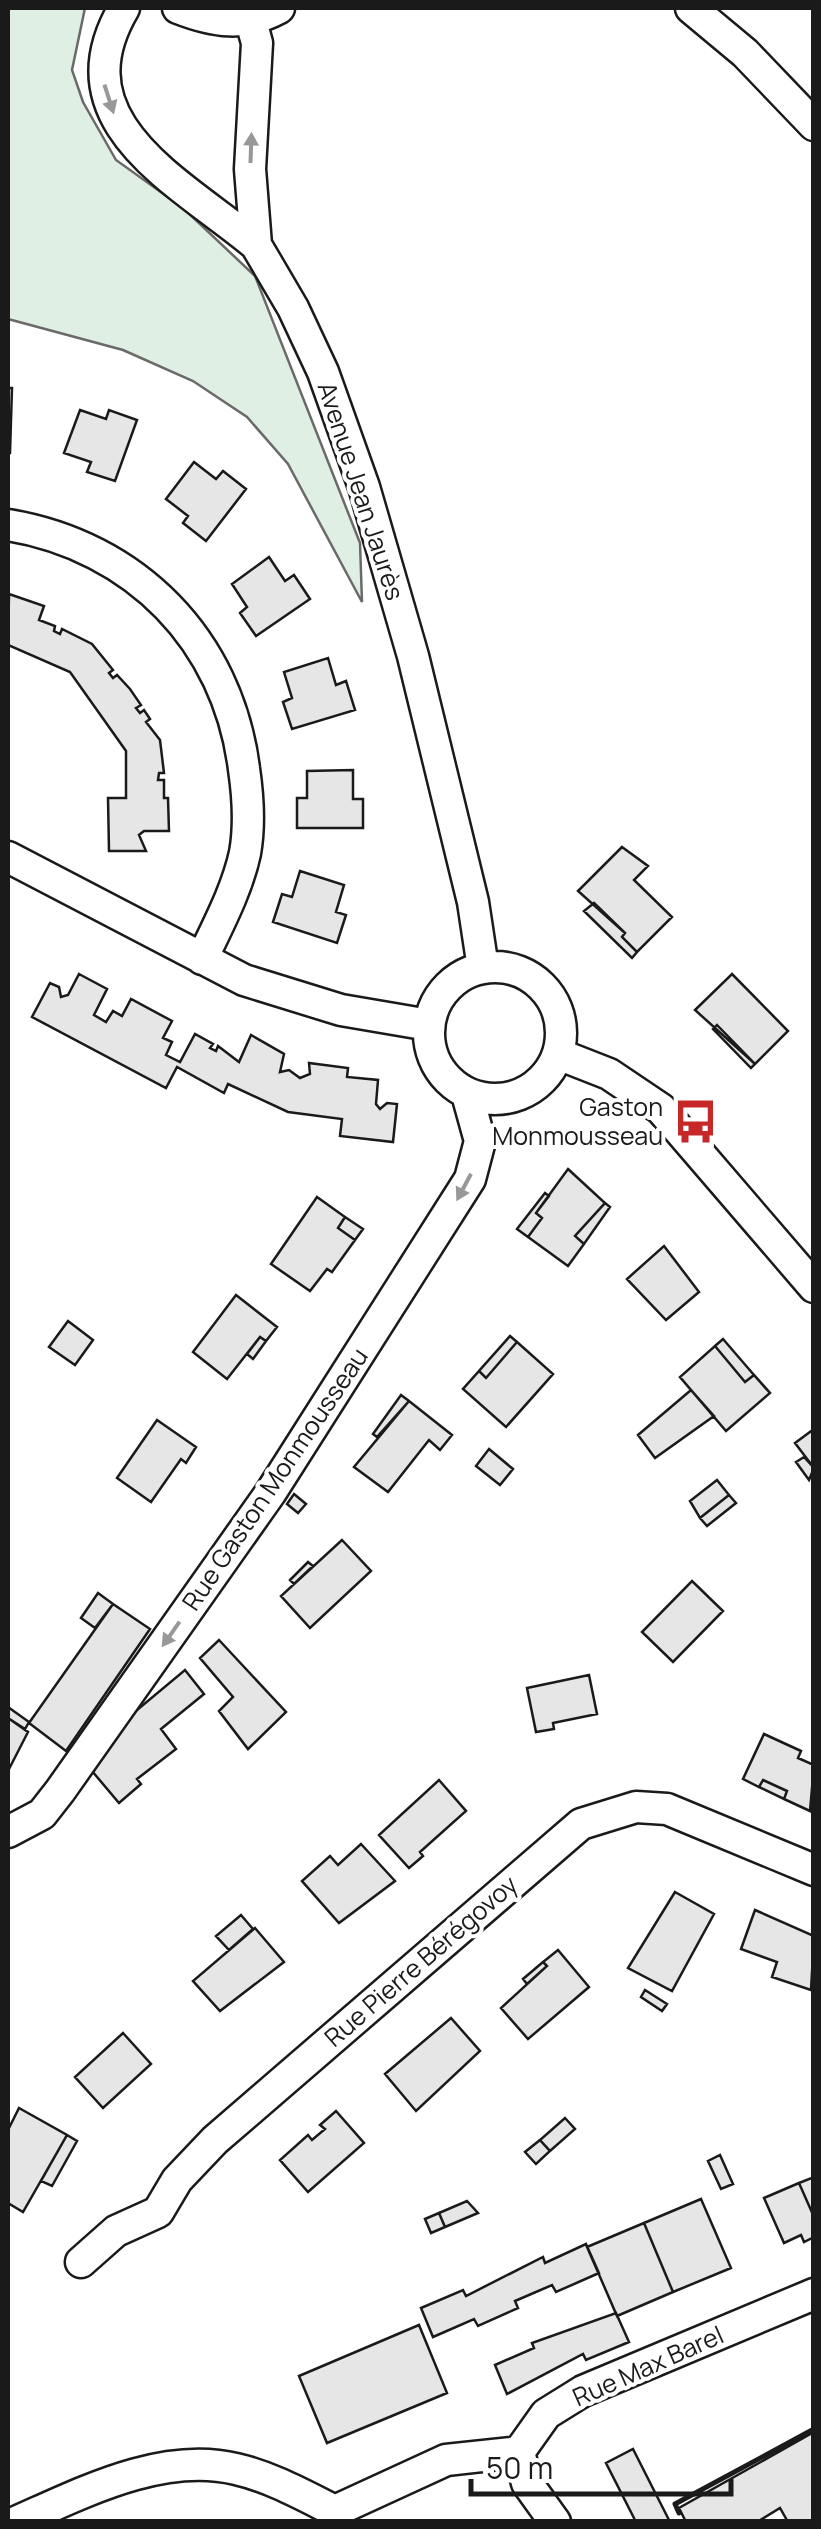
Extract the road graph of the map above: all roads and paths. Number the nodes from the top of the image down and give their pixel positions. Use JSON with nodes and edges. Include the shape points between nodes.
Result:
{"nodes":[{"id":1,"x":124,"y":8,"type":"edge"},
{"id":2,"x":178,"y":8,"type":"edge"},
{"id":3,"x":279,"y":8,"type":"edge"},
{"id":4,"x":691,"y":8,"type":"edge"},
{"id":5,"x":251,"y":21,"type":"junction"},
{"id":6,"x":814,"y":124,"type":"edge"},
{"id":7,"x":256,"y":245,"type":"junction"},
{"id":8,"x":8,"y":525,"type":"edge"},
{"id":9,"x":8,"y":857,"type":"edge"},
{"id":10,"x":202,"y":959,"type":"junction"},
{"id":11,"x":483,"y":968,"type":"junction"},
{"id":12,"x":430,"y":1026,"type":"junction"},
{"id":13,"x":558,"y":1054,"type":"junction"},
{"id":14,"x":467,"y":1094,"type":"junction"},
{"id":15,"x":814,"y":1287,"type":"edge"},
{"id":16,"x":8,"y":1832,"type":"edge"},
{"id":17,"x":814,"y":1870,"type":"edge"},
{"id":18,"x":81,"y":2262,"type":"dead end"},
{"id":19,"x":814,"y":2294,"type":"edge"},
{"id":20,"x":519,"y":2452,"type":"junction"},
{"id":21,"x":16,"y":2522,"type":"edge"},
{"id":22,"x":555,"y":2522,"type":"edge"}],
"edges":[{"from":1,"to":7,"type":"street","one_way":true,"via":[[102,66],[115,117],[153,163]]},
{"from":2,"to":5,"type":"street","via":[[226,22]]},
{"from":3,"to":5,"type":"street"},
{"from":4,"to":6,"type":"street"},
{"from":7,"to":5,"type":"street","name":"Avenue Jean Jaurès","one_way":true,"via":[[250,169],[257,43]]},
{"from":7,"to":11,"type":"street","name":"Avenue Jean Jaurès","via":[[323,372],[364,487],[418,675]]},
{"from":8,"to":10,"type":"street","via":[[50,532],[121,566],[158,592],[216,670],[233,711],[248,802],[245,852]]},
{"from":9,"to":10,"type":"street"},
{"from":10,"to":12,"type":"street","via":[[244,980],[342,1010]]},
{"from":11,"to":12,"type":"street","via":[[447,988]]},
{"from":11,"to":13,"type":"street","via":[[522,972],[552,998],[562,1035]]},
{"from":12,"to":14,"type":"street","via":[[437,1066]]},
{"from":13,"to":14,"type":"street","via":[[548,1074],[511,1098]]},
{"from":13,"to":15,"type":"street","via":[[609,1074],[661,1109]]},
{"from":14,"to":16,"type":"street","name":"Rue Gaston Monmousseau","one_way":true,"via":[[480,1140],[470,1179],[452,1208],[271,1492],[71,1776],[42,1814]]},
{"from":17,"to":18,"type":"street","name":"Rue Pierre Bérégovoy","via":[[668,1809],[636,1808],[581,1824],[215,2140],[158,2212],[116,2231]]},
{"from":19,"to":20,"type":"street","name":"Rue Max Barel","via":[[583,2391],[546,2414]]},
{"from":20,"to":21,"type":"street","via":[[446,2460],[334,2511],[235,2468],[188,2464],[104,2484]]},
{"from":20,"to":22,"type":"street","via":[[527,2483]]}]}
